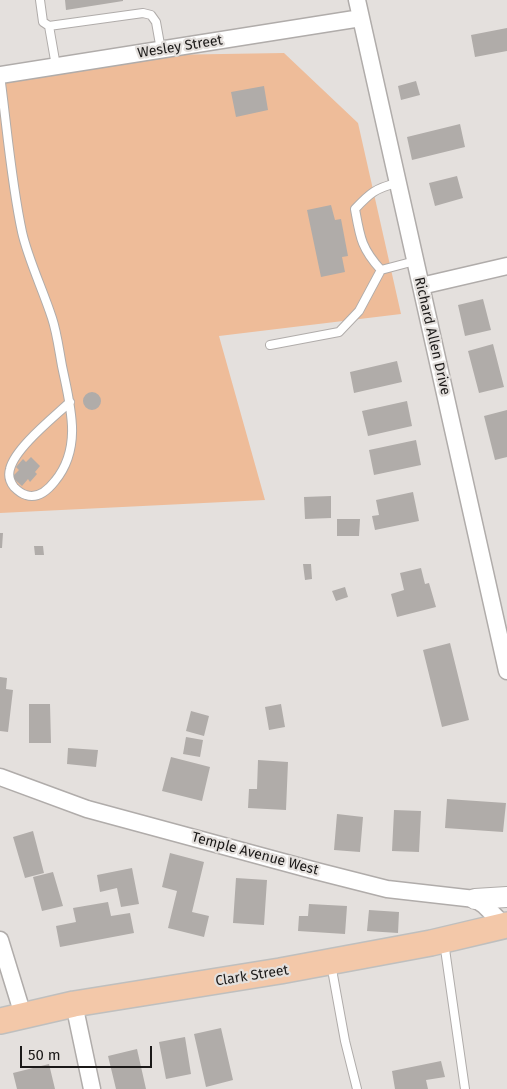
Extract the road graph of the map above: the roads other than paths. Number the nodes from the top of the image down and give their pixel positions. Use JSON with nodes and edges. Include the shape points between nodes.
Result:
{"nodes":[{"id":1,"x":40,"y":0,"type":"edge"},
{"id":2,"x":357,"y":0,"type":"edge"},
{"id":3,"x":361,"y":18,"type":"junction"},
{"id":4,"x":49,"y":26,"type":"junction"},
{"id":5,"x":161,"y":50,"type":"junction"},
{"id":6,"x":56,"y":66,"type":"junction"},
{"id":7,"x":0,"y":75,"type":"edge"},
{"id":8,"x":398,"y":183,"type":"junction"},
{"id":9,"x":415,"y":261,"type":"junction"},
{"id":10,"x":507,"y":266,"type":"edge"},
{"id":11,"x":381,"y":270,"type":"junction"},
{"id":12,"x":420,"y":286,"type":"junction"},
{"id":13,"x":270,"y":345,"type":"dead end"},
{"id":14,"x":70,"y":402,"type":"junction"},
{"id":15,"x":507,"y":671,"type":"edge"},
{"id":16,"x":0,"y":777,"type":"edge"},
{"id":17,"x":507,"y":897,"type":"edge"},
{"id":18,"x":475,"y":899,"type":"junction"},
{"id":19,"x":505,"y":925,"type":"edge"},
{"id":20,"x":0,"y":940,"type":"edge"},
{"id":21,"x":444,"y":940,"type":"junction"},
{"id":22,"x":330,"y":962,"type":"junction"},
{"id":23,"x":74,"y":1004,"type":"junction"},
{"id":24,"x":12,"y":1018,"type":"edge"},
{"id":25,"x":92,"y":1089,"type":"edge"},
{"id":26,"x":357,"y":1089,"type":"edge"},
{"id":27,"x":465,"y":1089,"type":"edge"}],
"edges":[{"from":1,"to":4,"type":"lane","via":[[43,22]]},
{"from":2,"to":3,"type":"street","name":"Richard Allen Drive"},
{"from":3,"to":5,"type":"street","name":"Wesley Street"},
{"from":3,"to":8,"type":"street","name":"Richard Allen Drive"},
{"from":4,"to":5,"type":"lane","via":[[143,13],[151,15],[156,22]]},
{"from":4,"to":6,"type":"lane"},
{"from":5,"to":6,"type":"street","name":"Wesley Street"},
{"from":6,"to":7,"type":"street","name":"Wesley Street"},
{"from":7,"to":14,"type":"lane","via":[[21,226],[53,320]]},
{"from":8,"to":9,"type":"street","name":"Richard Allen Drive"},
{"from":8,"to":11,"type":"lane","via":[[379,187],[355,209],[360,238],[368,256]]},
{"from":9,"to":11,"type":"lane"},
{"from":9,"to":12,"type":"street","name":"Richard Allen Drive"},
{"from":10,"to":12,"type":"street"},
{"from":11,"to":13,"type":"lane","via":[[359,311],[340,332]]},
{"from":12,"to":15,"type":"street","name":"Richard Allen Drive"},
{"from":14,"to":14,"type":"lane","via":[[73,433],[67,460],[47,490],[34,496],[26,495],[9,478],[13,461],[23,447]]},
{"from":16,"to":18,"type":"street","name":"Temple Avenue West","via":[[87,809],[316,871],[387,889]]},
{"from":17,"to":18,"type":"street"},
{"from":18,"to":19,"type":"street"},
{"from":19,"to":21,"type":"main road","name":"Clark Street"},
{"from":20,"to":24,"type":"street"},
{"from":21,"to":22,"type":"main road","name":"Clark Street"},
{"from":21,"to":27,"type":"lane"},
{"from":22,"to":23,"type":"main road","name":"Clark Street"},
{"from":22,"to":26,"type":"lane"},
{"from":23,"to":24,"type":"main road","name":"Clark Street"},
{"from":23,"to":25,"type":"street"}]}
